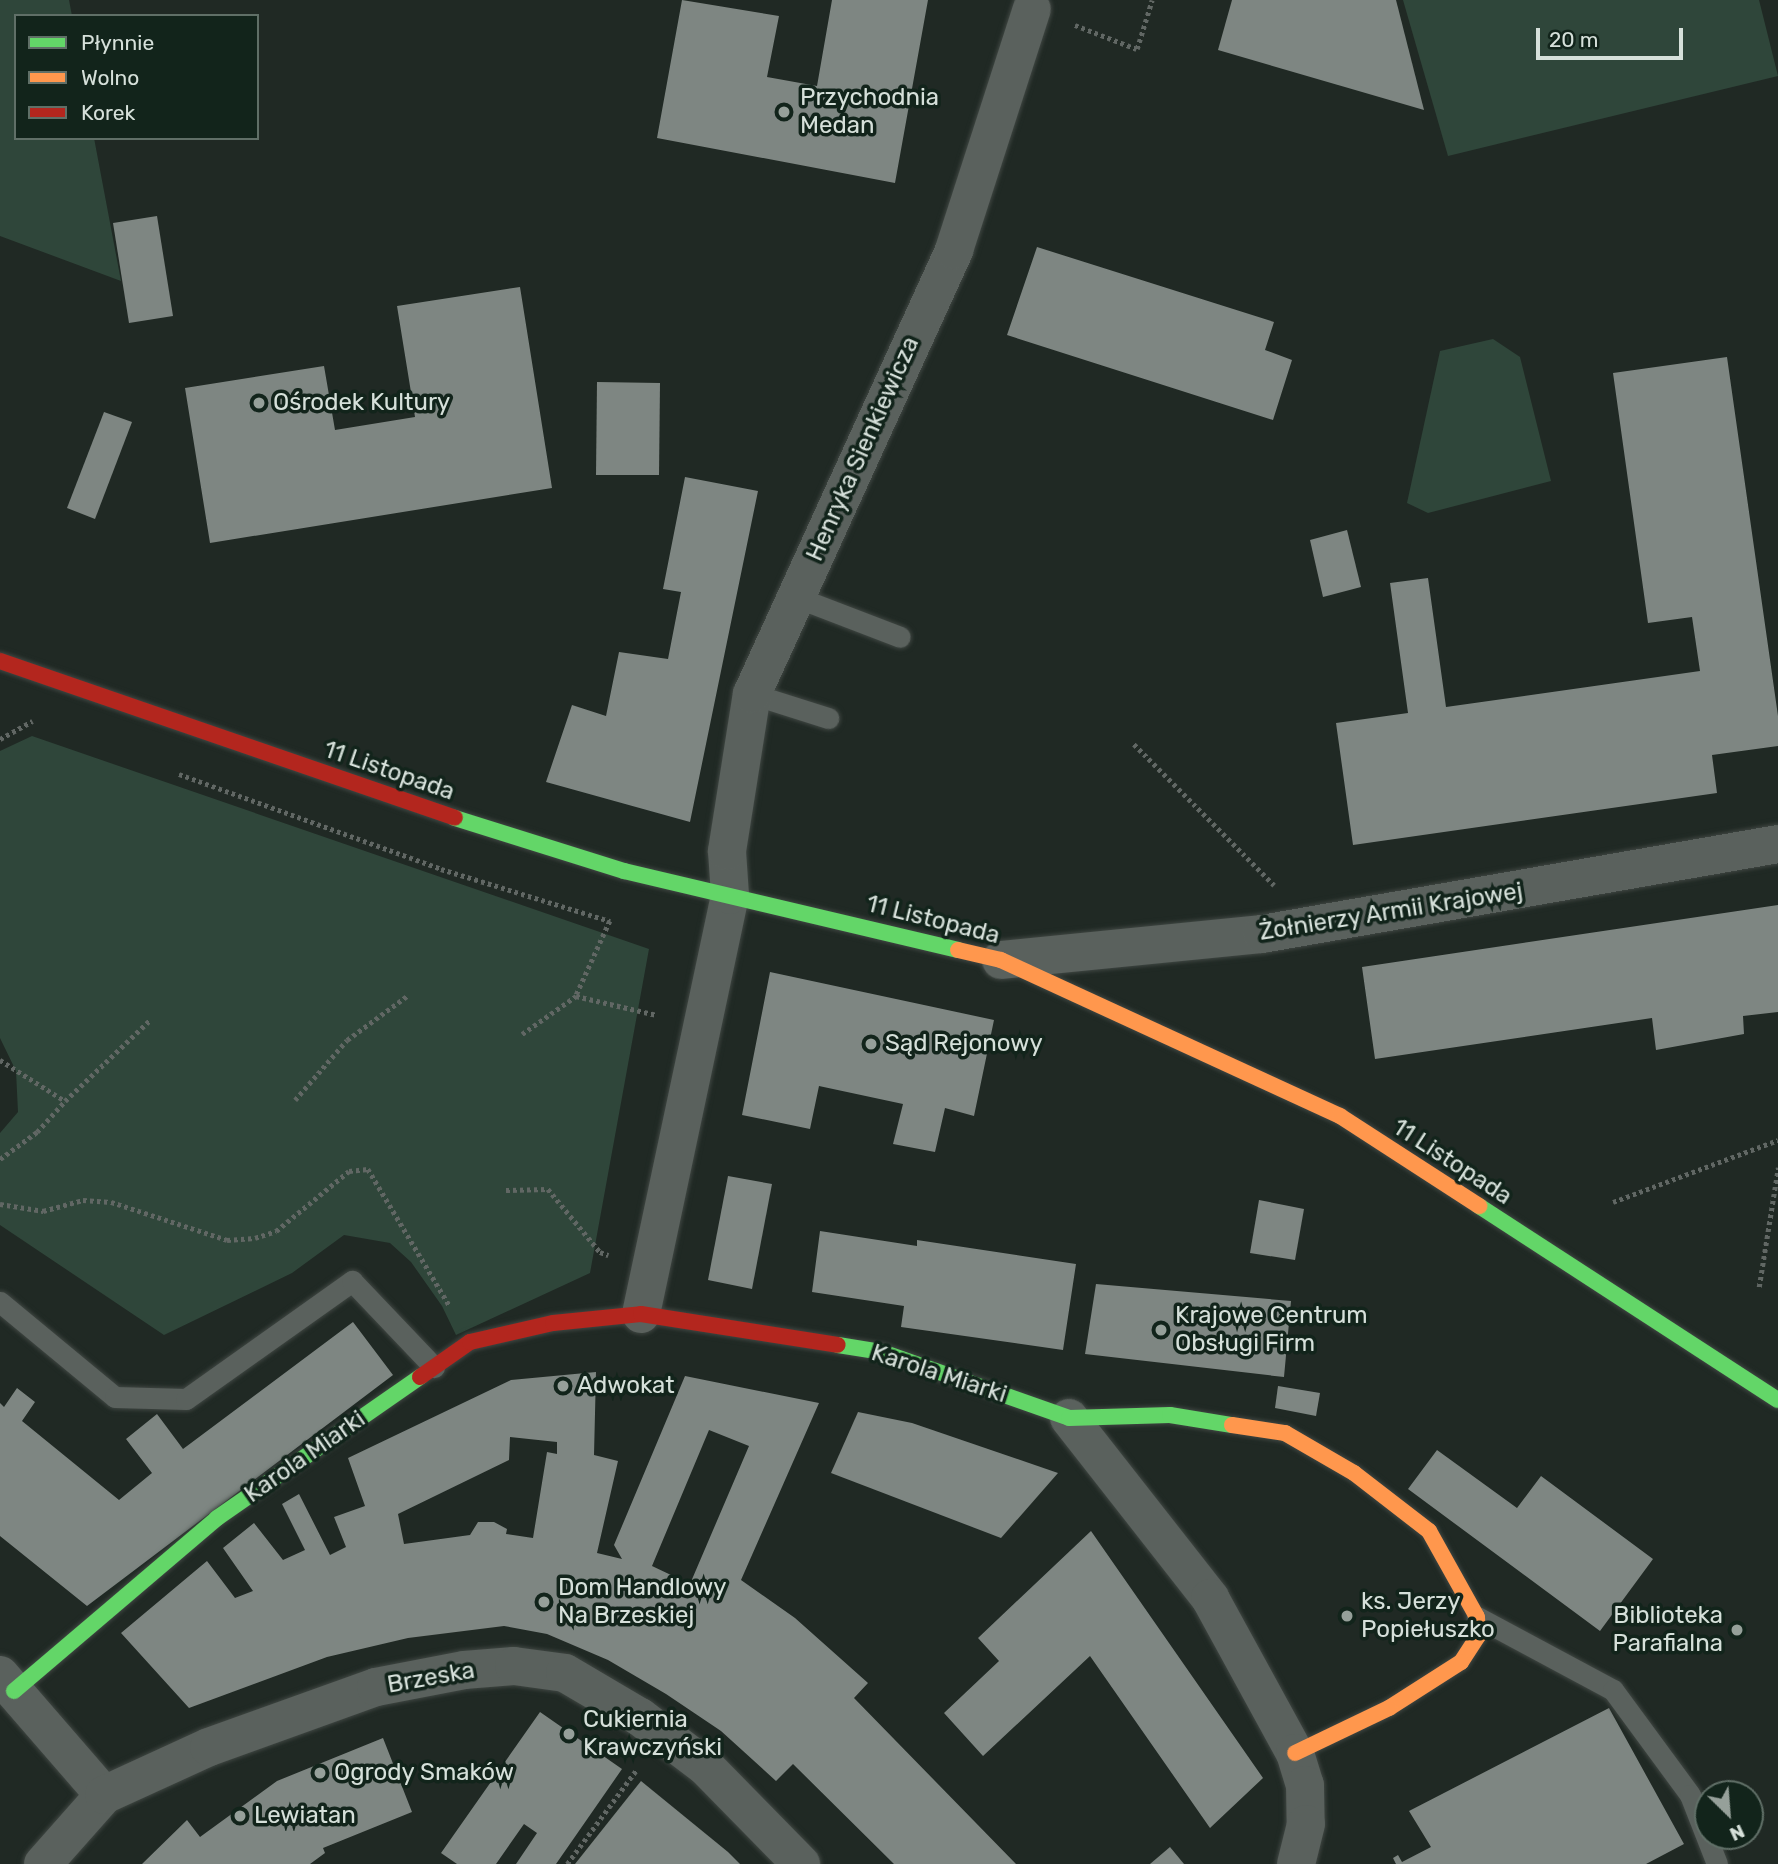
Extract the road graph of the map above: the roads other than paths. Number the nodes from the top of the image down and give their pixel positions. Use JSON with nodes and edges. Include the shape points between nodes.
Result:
{"nodes":[{"id":1,"x":1035,"y":5,"type":"edge"},
{"id":2,"x":796,"y":597,"type":"junction"},
{"id":3,"x":900,"y":637,"type":"dead end"},
{"id":4,"x":0,"y":662,"type":"edge"},
{"id":5,"x":752,"y":694,"type":"junction"},
{"id":6,"x":828,"y":718,"type":"dead end"},
{"id":7,"x":1778,"y":844,"type":"edge"},
{"id":8,"x":730,"y":895,"type":"junction"},
{"id":9,"x":1001,"y":960,"type":"junction"},
{"id":10,"x":0,"y":1302,"type":"edge"},
{"id":11,"x":641,"y":1314,"type":"junction"},
{"id":12,"x":434,"y":1367,"type":"junction"},
{"id":13,"x":1778,"y":1400,"type":"edge"},
{"id":14,"x":1069,"y":1418,"type":"junction"},
{"id":15,"x":1477,"y":1617,"type":"junction"},
{"id":16,"x":7,"y":1683,"type":"edge"},
{"id":17,"x":1295,"y":1753,"type":"junction"},
{"id":18,"x":104,"y":1795,"type":"junction"},
{"id":19,"x":43,"y":1864,"type":"edge"},
{"id":20,"x":801,"y":1864,"type":"edge"},
{"id":21,"x":1296,"y":1864,"type":"edge"},
{"id":22,"x":1717,"y":1864,"type":"edge"}],
"edges":[{"from":1,"to":2,"type":"street","name":"Henryka Sienkiewicza","via":[[954,250]]},
{"from":2,"to":3,"type":"lane"},
{"from":2,"to":5,"type":"street","name":"Henryka Sienkiewicza"},
{"from":4,"to":8,"type":"street","name":"11 Listopada","via":[[488,829],[624,871]]},
{"from":5,"to":6,"type":"lane"},
{"from":5,"to":8,"type":"street","name":"Henryka Sienkiewicza","via":[[727,851]]},
{"from":7,"to":9,"type":"street","name":"Żołnierzy Armii Krajowej","via":[[1262,934]]},
{"from":8,"to":9,"type":"street","name":"11 Listopada"},
{"from":8,"to":11,"type":"street"},
{"from":9,"to":13,"type":"street","name":"11 Listopada","via":[[1340,1116]]},
{"from":10,"to":12,"type":"lane","via":[[115,1397],[186,1399],[352,1281]]},
{"from":11,"to":12,"type":"street","name":"Karola Miarki","via":[[553,1323],[470,1342]]},
{"from":11,"to":14,"type":"street","name":"Karola Miarki","via":[[881,1352]]},
{"from":12,"to":16,"type":"street","name":"Karola Miarki","via":[[217,1518]]},
{"from":14,"to":15,"type":"street","via":[[1170,1415],[1285,1433],[1354,1473],[1429,1531]]},
{"from":14,"to":17,"type":"street","via":[[1210,1598]]},
{"from":15,"to":17,"type":"street","via":[[1478,1636],[1461,1662],[1389,1708]]},
{"from":15,"to":22,"type":"lane","via":[[1613,1690],[1690,1795]]},
{"from":16,"to":18,"type":"street"},
{"from":17,"to":21,"type":"street","via":[[1305,1785],[1306,1824]]},
{"from":18,"to":19,"type":"street","name":"Brzeska"},
{"from":18,"to":20,"type":"street","name":"Brzeska","via":[[209,1747],[376,1687],[464,1670],[514,1666],[565,1673],[640,1717],[706,1767]]}]}
